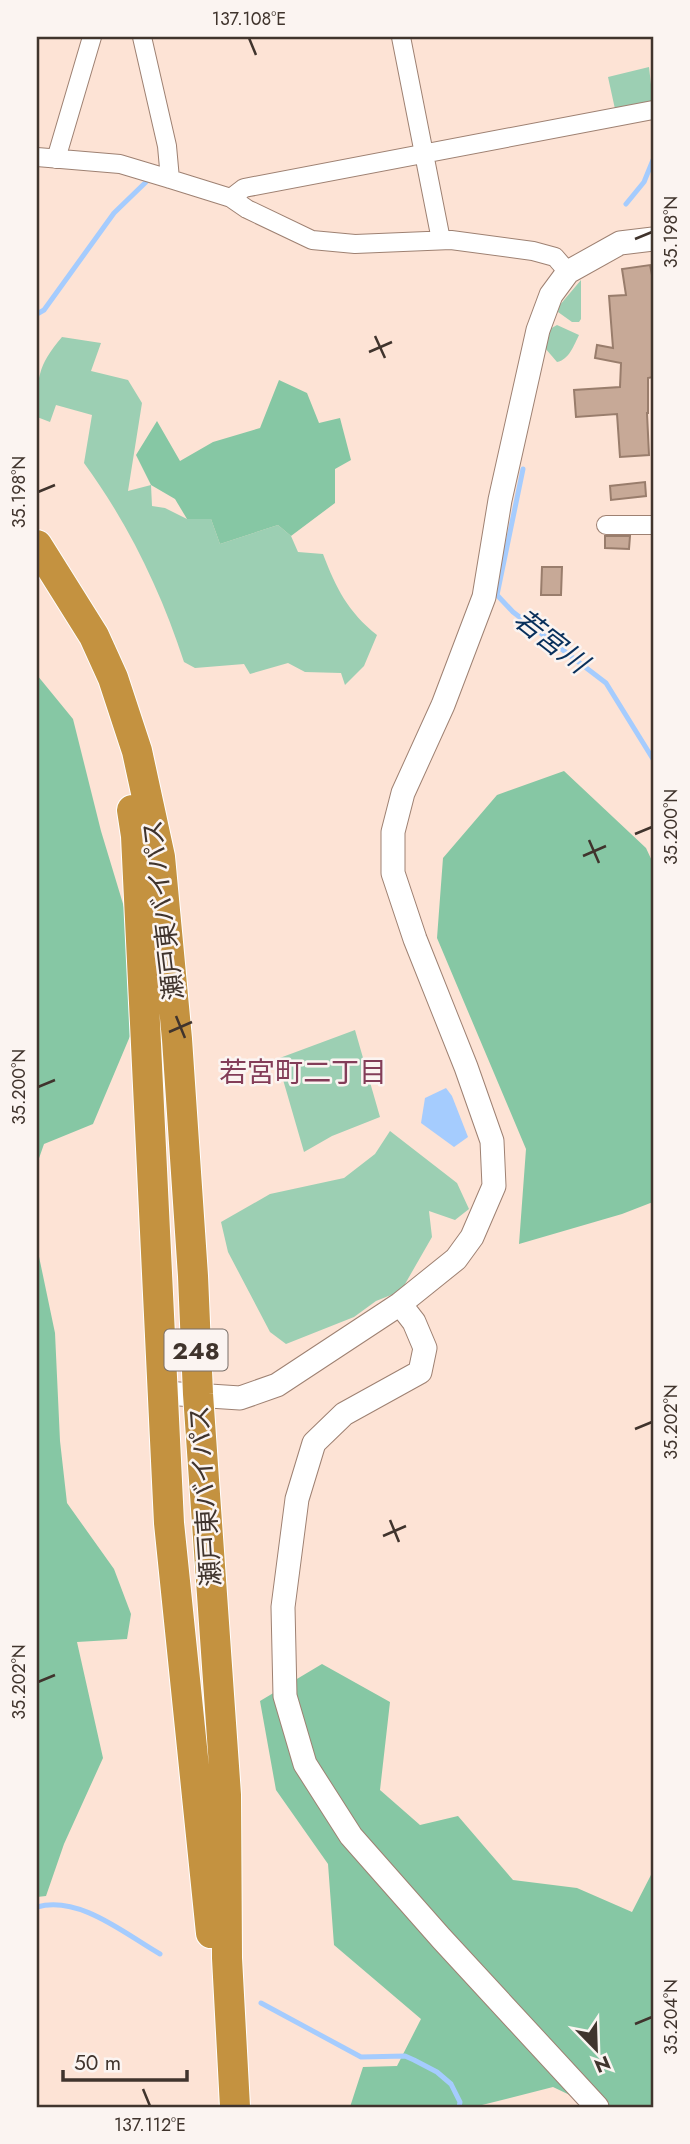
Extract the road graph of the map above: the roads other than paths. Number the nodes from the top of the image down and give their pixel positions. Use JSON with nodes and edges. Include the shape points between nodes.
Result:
{"nodes":[{"id":1,"x":92,"y":37,"type":"edge"},
{"id":2,"x":142,"y":37,"type":"edge"},
{"id":3,"x":401,"y":37,"type":"edge"},
{"id":4,"x":653,"y":110,"type":"edge"},
{"id":5,"x":423,"y":153,"type":"junction"},
{"id":6,"x":47,"y":158,"type":"edge"},
{"id":7,"x":170,"y":179,"type":"junction"},
{"id":8,"x":231,"y":198,"type":"junction"},
{"id":9,"x":653,"y":239,"type":"edge"},
{"id":10,"x":441,"y":240,"type":"junction"},
{"id":11,"x":568,"y":272,"type":"junction"},
{"id":12,"x":606,"y":525,"type":"dead end"},
{"id":13,"x":653,"y":525,"type":"edge"},
{"id":14,"x":37,"y":545,"type":"edge"},
{"id":15,"x":76,"y":608,"type":"junction"},
{"id":16,"x":400,"y":1304,"type":"junction"},
{"id":17,"x":164,"y":1393,"type":"junction"},
{"id":18,"x":198,"y":1394,"type":"junction"},
{"id":19,"x":222,"y":2107,"type":"edge"},
{"id":20,"x":235,"y":2107,"type":"edge"},
{"id":21,"x":597,"y":2107,"type":"edge"}],
"edges":[{"from":1,"to":6,"type":"street"},
{"from":2,"to":7,"type":"street"},
{"from":3,"to":5,"type":"street"},
{"from":4,"to":5,"type":"street"},
{"from":5,"to":8,"type":"street","via":[[244,188]]},
{"from":5,"to":10,"type":"street"},
{"from":6,"to":7,"type":"street","via":[[120,164]]},
{"from":7,"to":8,"type":"street"},
{"from":8,"to":10,"type":"street","via":[[312,240],[355,244]]},
{"from":9,"to":11,"type":"street","via":[[620,243]]},
{"from":10,"to":11,"type":"street","via":[[533,251],[555,257]]},
{"from":11,"to":16,"type":"street","via":[[551,295],[538,330],[500,500],[484,597],[403,793],[393,832],[393,873],[492,1141],[494,1186],[472,1237],[456,1259]]},
{"from":12,"to":13,"type":"street"},
{"from":14,"to":15,"type":"highway","name":"瀬戸東バイパス","number":"248"},
{"from":15,"to":17,"type":"highway","name":"瀬戸東バイパス","number":"248","via":[[121,748],[136,836]]},
{"from":15,"to":18,"type":"highway","name":"瀬戸東バイパス","number":"248","via":[[113,678],[137,751],[160,857],[177,1040]]},
{"from":16,"to":18,"type":"street","via":[[277,1385],[240,1398]]},
{"from":16,"to":21,"type":"street","via":[[425,1348],[420,1372],[345,1414],[314,1443],[297,1499],[283,1607],[285,1696],[305,1764],[351,1836]]},
{"from":17,"to":18,"type":"street"},
{"from":17,"to":19,"type":"highway","name":"瀬戸東バイパス","number":"248","via":[[169,1523],[220,2021]]},
{"from":18,"to":20,"type":"highway","name":"瀬戸東バイパス","number":"248","via":[[226,1795],[227,1958]]}]}
